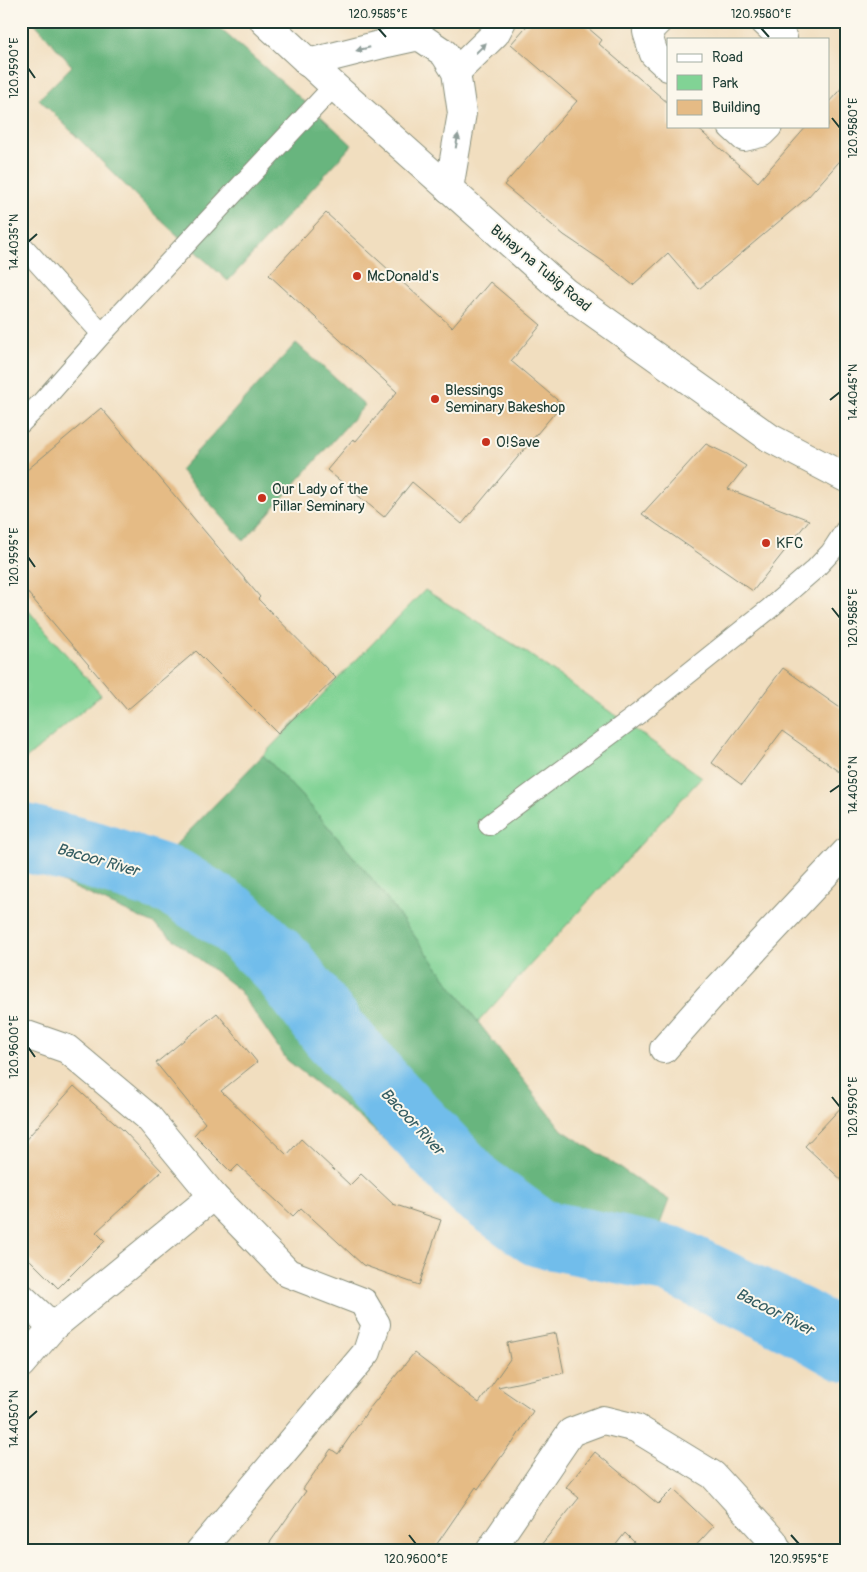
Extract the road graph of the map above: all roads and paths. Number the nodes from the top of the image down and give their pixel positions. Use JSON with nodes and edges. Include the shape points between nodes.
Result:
{"nodes":[{"id":1,"x":264,"y":21,"type":"edge"},
{"id":2,"x":502,"y":21,"type":"edge"},
{"id":3,"x":658,"y":21,"type":"edge"},
{"id":4,"x":764,"y":21,"type":"edge"},
{"id":5,"x":426,"y":29,"type":"edge"},
{"id":6,"x":782,"y":38,"type":"edge"},
{"id":7,"x":308,"y":63,"type":"junction"},
{"id":8,"x":667,"y":66,"type":"edge"},
{"id":9,"x":456,"y":72,"type":"junction"},
{"id":10,"x":334,"y":86,"type":"junction"},
{"id":11,"x":734,"y":128,"type":"edge"},
{"id":12,"x":766,"y":128,"type":"edge"},
{"id":13,"x":449,"y":189,"type":"junction"},
{"id":14,"x":21,"y":244,"type":"edge"},
{"id":15,"x":102,"y":334,"type":"junction"},
{"id":16,"x":21,"y":423,"type":"edge"},
{"id":17,"x":846,"y":478,"type":"edge"},
{"id":18,"x":846,"y":529,"type":"edge"},
{"id":19,"x":489,"y":825,"type":"dead end"},
{"id":20,"x":846,"y":852,"type":"edge"},
{"id":21,"x":21,"y":1033,"type":"edge"},
{"id":22,"x":664,"y":1049,"type":"dead end"},
{"id":23,"x":213,"y":1196,"type":"junction"},
{"id":24,"x":21,"y":1297,"type":"edge"},
{"id":25,"x":53,"y":1327,"type":"junction"},
{"id":26,"x":21,"y":1364,"type":"edge"},
{"id":27,"x":200,"y":1551,"type":"edge"},
{"id":28,"x":490,"y":1551,"type":"edge"},
{"id":29,"x":778,"y":1551,"type":"edge"}],
"edges":[{"from":1,"to":7,"type":"street","name":"Buhay na Tubig Road"},
{"from":9,"to":2,"type":"street","one_way":true,"via":[[495,34]]},
{"from":3,"to":8,"type":"street","via":[[648,32],[654,54]]},
{"from":4,"to":6,"type":"street"},
{"from":5,"to":7,"type":"street","one_way":true,"via":[[387,43]]},
{"from":5,"to":9,"type":"street"},
{"from":7,"to":10,"type":"street","name":"Buhay na Tubig Road"},
{"from":13,"to":9,"type":"street","one_way":true,"via":[[462,113]]},
{"from":10,"to":13,"type":"street","name":"Buhay na Tubig Road"},
{"from":10,"to":15,"type":"lane"},
{"from":11,"to":12,"type":"street","via":[[744,137],[762,133]]},
{"from":13,"to":17,"type":"street","name":"Buhay na Tubig Road","via":[[566,292],[770,438]]},
{"from":14,"to":15,"type":"lane"},
{"from":15,"to":16,"type":"lane"},
{"from":18,"to":19,"type":"lane","via":[[831,552],[784,597],[638,714]]},
{"from":20,"to":22,"type":"street"},
{"from":21,"to":23,"type":"street","via":[[67,1049],[148,1116]]},
{"from":23,"to":25,"type":"street"},
{"from":23,"to":27,"type":"street","via":[[288,1273],[363,1302],[376,1324],[367,1352]]},
{"from":24,"to":25,"type":"street"},
{"from":25,"to":26,"type":"street"},
{"from":28,"to":29,"type":"street","via":[[571,1432],[603,1420],[636,1428],[713,1475],[773,1541]]}]}
